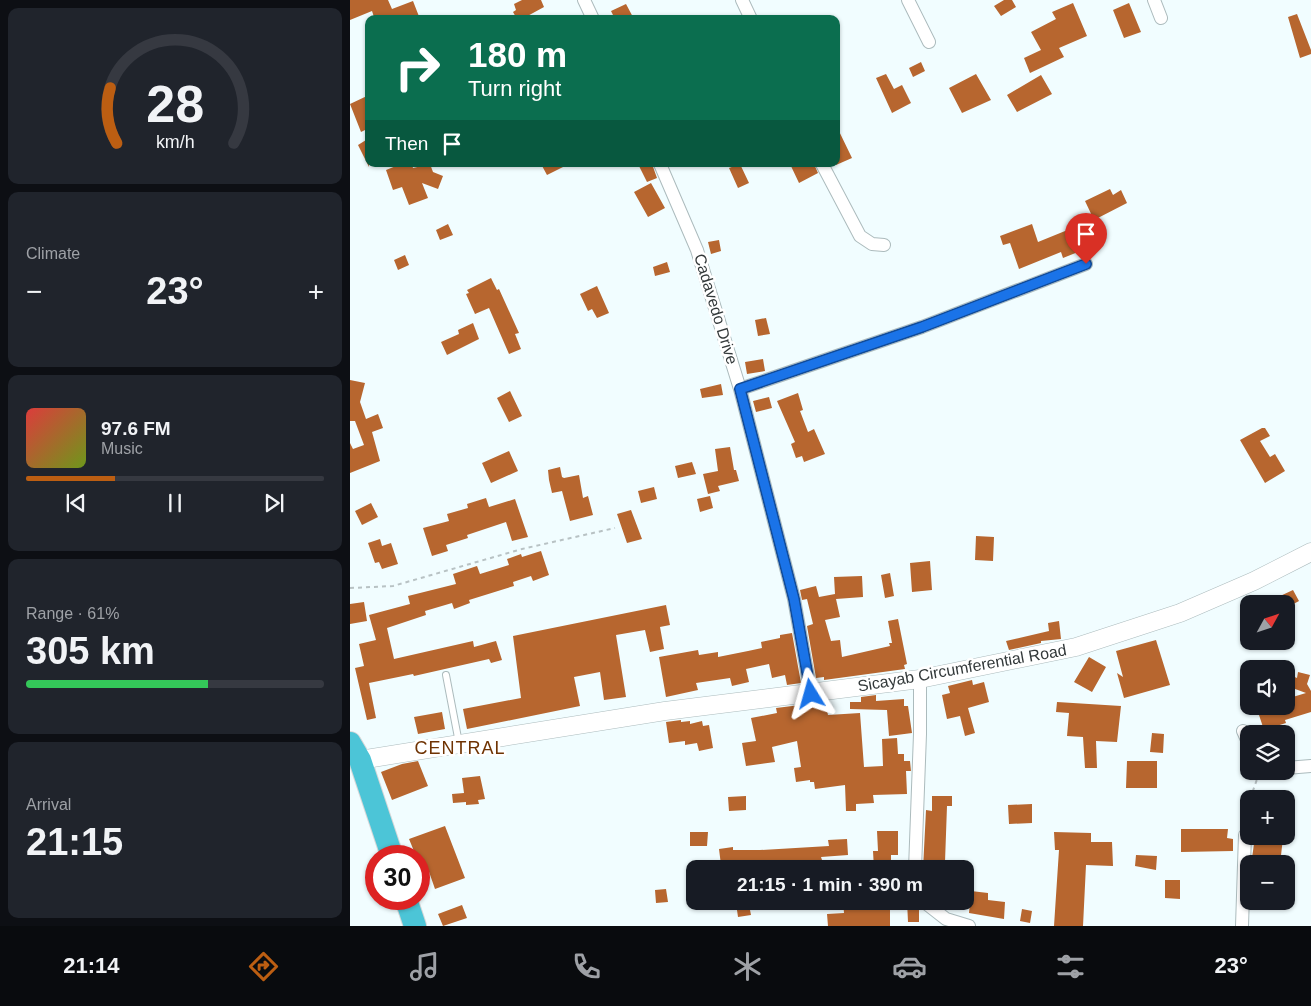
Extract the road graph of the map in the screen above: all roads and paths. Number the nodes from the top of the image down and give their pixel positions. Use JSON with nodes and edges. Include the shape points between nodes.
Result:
{"nodes":[{"id":1,"x":584,"y":0,"type":"edge"},
{"id":2,"x":742,"y":0,"type":"edge"},
{"id":3,"x":908,"y":0,"type":"edge"},
{"id":4,"x":1154,"y":0,"type":"edge"},
{"id":5,"x":591,"y":15,"type":"edge"},
{"id":6,"x":749,"y":15,"type":"edge"},
{"id":7,"x":1161,"y":18,"type":"dead end"},
{"id":8,"x":929,"y":42,"type":"dead end"},
{"id":9,"x":661,"y":167,"type":"edge"},
{"id":10,"x":824,"y":167,"type":"edge"},
{"id":11,"x":884,"y":244,"type":"dead end"},
{"id":12,"x":1086,"y":264,"type":"dead end"},
{"id":13,"x":740,"y":389,"type":"junction"},
{"id":14,"x":615,"y":528,"type":"dead end"},
{"id":15,"x":1311,"y":552,"type":"edge"},
{"id":16,"x":350,"y":588,"type":"edge"},
{"id":17,"x":446,"y":675,"type":"dead end"},
{"id":18,"x":920,"y":679,"type":"junction"},
{"id":19,"x":811,"y":694,"type":"junction"},
{"id":20,"x":459,"y":742,"type":"junction"},
{"id":21,"x":355,"y":752,"type":"edge"},
{"id":22,"x":1311,"y":766,"type":"edge"},
{"id":23,"x":1295,"y":767,"type":"edge"},
{"id":24,"x":388,"y":845,"type":"edge"},
{"id":25,"x":1245,"y":845,"type":"edge"},
{"id":26,"x":915,"y":860,"type":"edge"},
{"id":27,"x":410,"y":910,"type":"edge"},
{"id":28,"x":934,"y":910,"type":"edge"},
{"id":29,"x":415,"y":926,"type":"edge"},
{"id":30,"x":968,"y":926,"type":"edge"},
{"id":31,"x":1242,"y":926,"type":"edge"}],
"edges":[{"from":1,"to":5,"type":"street"},
{"from":2,"to":6,"type":"street"},
{"from":3,"to":8,"type":"street"},
{"from":4,"to":7,"type":"street"},
{"from":9,"to":13,"type":"street","name":"Cadavedo Drive","via":[[697,250]]},
{"from":10,"to":11,"type":"street","via":[[860,236],[872,244]]},
{"from":12,"to":13,"type":"street","via":[[922,327]]},
{"from":13,"to":19,"type":"street","name":"Cadavedo Drive","via":[[796,608]]},
{"from":14,"to":16,"type":"path","via":[[522,549],[393,586]]},
{"from":15,"to":18,"type":"street","name":"Sicayab Circumferential Road","via":[[1188,610],[1122,633],[1076,647]]},
{"from":17,"to":20,"type":"lane"},
{"from":18,"to":19,"type":"street","name":"Sicayab Circumferential Road"},
{"from":18,"to":26,"type":"street"},
{"from":19,"to":20,"type":"street","name":"Sicayab Circumferential Road","via":[[665,711]]},
{"from":20,"to":21,"type":"street","name":"Sicayab Circumferential Road"},
{"from":21,"to":24,"type":"highway"},
{"from":22,"to":23,"type":"street"},
{"from":25,"to":31,"type":"street"},
{"from":27,"to":29,"type":"highway"},
{"from":28,"to":30,"type":"street","via":[[946,919]]}]}
